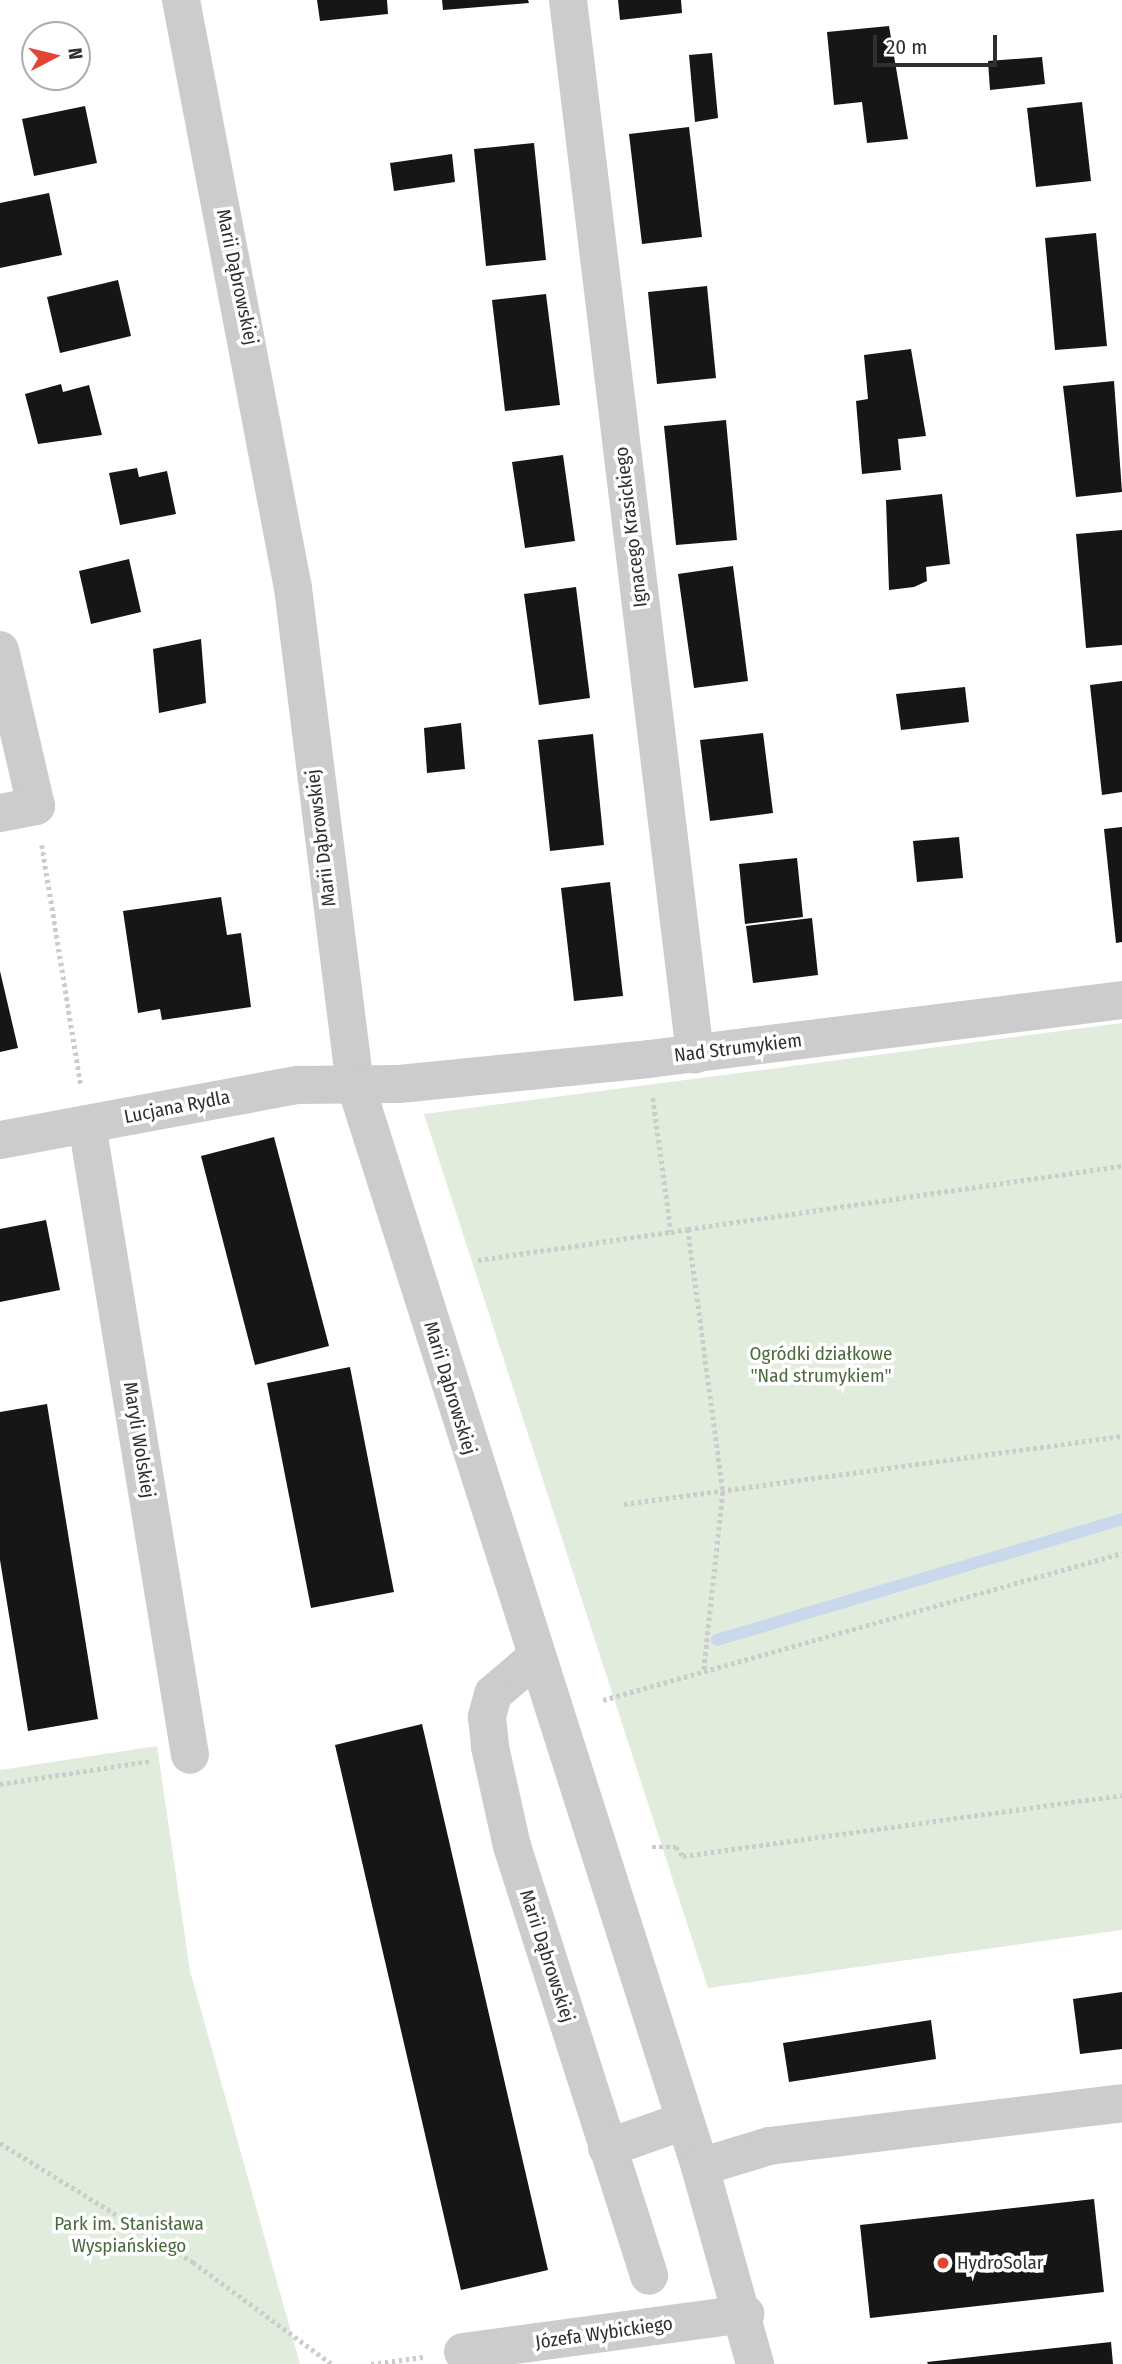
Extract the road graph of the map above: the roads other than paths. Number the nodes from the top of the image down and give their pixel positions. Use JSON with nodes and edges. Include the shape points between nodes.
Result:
{"nodes":[{"id":1,"x":181,"y":0,"type":"edge"},
{"id":2,"x":568,"y":0,"type":"edge"},
{"id":3,"x":0,"y":650,"type":"edge"},
{"id":4,"x":18,"y":809,"type":"edge"},
{"id":5,"x":1122,"y":1000,"type":"edge"},
{"id":6,"x":695,"y":1054,"type":"junction"},
{"id":7,"x":354,"y":1080,"type":"junction"},
{"id":8,"x":87,"y":1124,"type":"junction"},
{"id":9,"x":0,"y":1140,"type":"edge"},
{"id":10,"x":535,"y":1658,"type":"junction"},
{"id":11,"x":190,"y":1755,"type":"road end"},
{"id":12,"x":1122,"y":2103,"type":"edge"},
{"id":13,"x":684,"y":2122,"type":"junction"},
{"id":14,"x":607,"y":2147,"type":"junction"},
{"id":15,"x":699,"y":2167,"type":"junction"},
{"id":16,"x":649,"y":2276,"type":"dead end"},
{"id":17,"x":745,"y":2314,"type":"junction"},
{"id":18,"x":463,"y":2352,"type":"road end"},
{"id":19,"x":755,"y":2364,"type":"edge"}],
"edges":[{"from":1,"to":7,"type":"street","name":"Marii Dąbrowskiej","via":[[259,384],[293,588]]},
{"from":2,"to":6,"type":"street","name":"Ignacego Krasickiego"},
{"from":3,"to":4,"type":"street"},
{"from":5,"to":6,"type":"street","name":"Nad Strumykiem"},
{"from":6,"to":7,"type":"street","name":"Nad Strumykiem","via":[[399,1084]]},
{"from":7,"to":8,"type":"street","name":"Lucjana Rydla"},
{"from":7,"to":10,"type":"street","name":"Marii Dąbrowskiej"},
{"from":8,"to":9,"type":"street","name":"Lucjana Rydla"},
{"from":8,"to":11,"type":"street","name":"Maryli Wolskiej"},
{"from":10,"to":13,"type":"street","name":"Marii Dąbrowskiej"},
{"from":10,"to":14,"type":"street","name":"Marii Dąbrowskiej","via":[[493,1694],[486,1717],[490,1747],[512,1846]]},
{"from":12,"to":15,"type":"street","via":[[769,2146]]},
{"from":13,"to":14,"type":"street"},
{"from":13,"to":15,"type":"street","name":"Marii Dąbrowskiej"},
{"from":14,"to":16,"type":"street","name":"Marii Dąbrowskiej"},
{"from":15,"to":17,"type":"street","name":"Marii Dąbrowskiej"},
{"from":17,"to":18,"type":"street","name":"Józefa Wybickiego"},
{"from":17,"to":19,"type":"street","name":"Marii Dąbrowskiej"}]}
